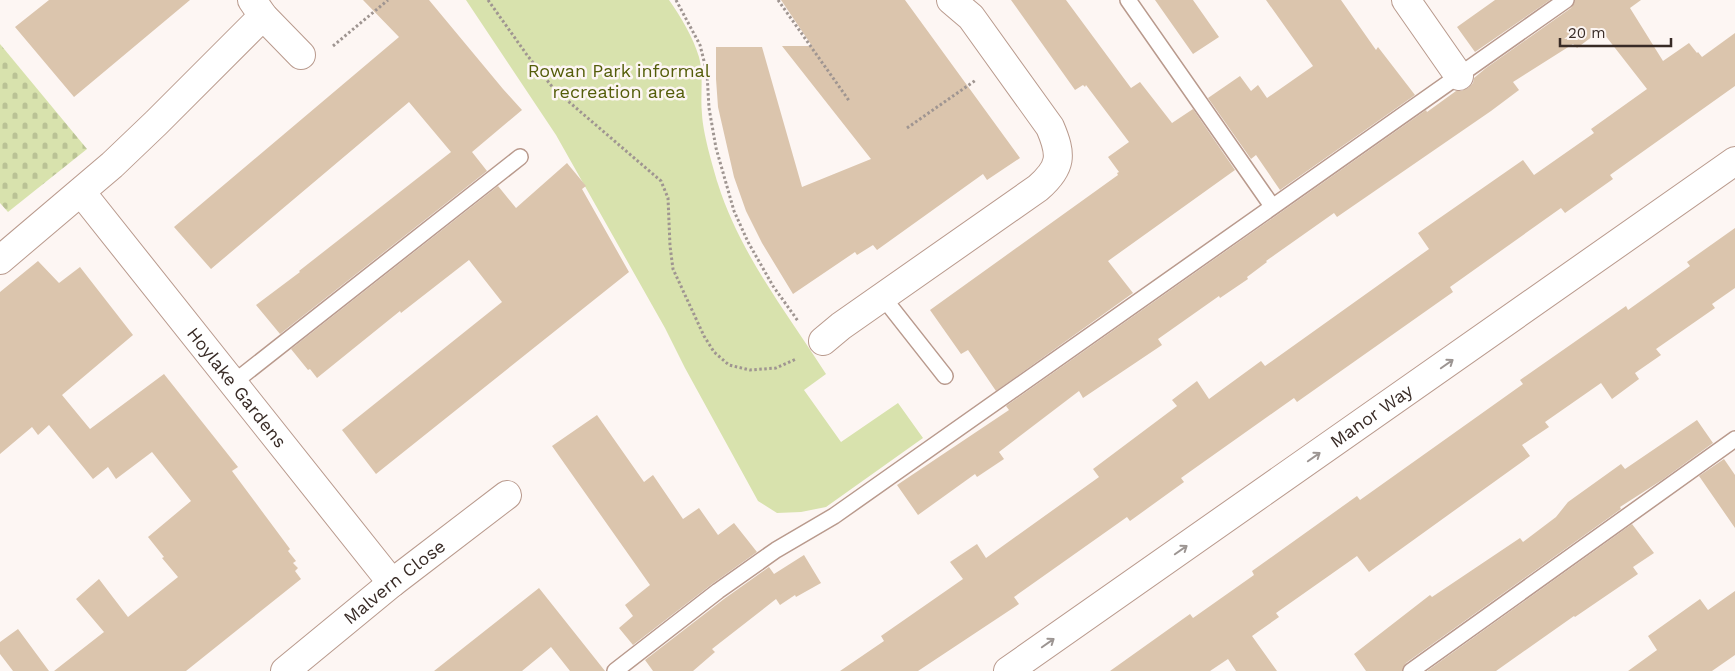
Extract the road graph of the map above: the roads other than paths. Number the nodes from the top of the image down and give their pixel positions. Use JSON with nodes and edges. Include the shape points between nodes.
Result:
{"nodes":[{"id":1,"x":951,"y":0,"type":"edge"},
{"id":2,"x":1128,"y":0,"type":"edge"},
{"id":3,"x":1406,"y":0,"type":"edge"},
{"id":4,"x":1566,"y":0,"type":"edge"},
{"id":5,"x":258,"y":8,"type":"edge"},
{"id":6,"x":301,"y":54,"type":"dead end"},
{"id":7,"x":1459,"y":76,"type":"junction"},
{"id":8,"x":520,"y":157,"type":"dead end"},
{"id":9,"x":1735,"y":161,"type":"edge"},
{"id":10,"x":81,"y":192,"type":"junction"},
{"id":11,"x":1272,"y":206,"type":"junction"},
{"id":12,"x":0,"y":260,"type":"edge"},
{"id":13,"x":882,"y":296,"type":"junction"},
{"id":14,"x":823,"y":341,"type":"road end"},
{"id":15,"x":945,"y":376,"type":"dead end"},
{"id":16,"x":233,"y":383,"type":"junction"},
{"id":17,"x":1735,"y":439,"type":"edge"},
{"id":18,"x":506,"y":495,"type":"dead end"},
{"id":19,"x":392,"y":583,"type":"junction"},
{"id":20,"x":285,"y":671,"type":"edge"},
{"id":21,"x":616,"y":671,"type":"edge"},
{"id":22,"x":1008,"y":671,"type":"edge"},
{"id":23,"x":1410,"y":671,"type":"edge"}],
"edges":[{"from":1,"to":13,"type":"street","via":[[972,17],[1050,127],[1057,144],[1058,163],[1048,179]]},
{"from":2,"to":11,"type":"lane"},
{"from":3,"to":7,"type":"street"},
{"from":4,"to":7,"type":"lane"},
{"from":5,"to":6,"type":"street"},
{"from":5,"to":10,"type":"street","via":[[156,123]]},
{"from":7,"to":11,"type":"lane"},
{"from":8,"to":16,"type":"lane"},
{"from":22,"to":9,"type":"street","name":"Manor Way","one_way":true},
{"from":10,"to":12,"type":"street"},
{"from":10,"to":16,"type":"street","name":"Hoylake Gardens"},
{"from":11,"to":21,"type":"lane","via":[[834,516],[776,550],[718,591]]},
{"from":13,"to":14,"type":"street"},
{"from":13,"to":15,"type":"lane"},
{"from":16,"to":19,"type":"street","name":"Hoylake Gardens"},
{"from":17,"to":23,"type":"lane"},
{"from":18,"to":19,"type":"street","name":"Malvern Close"},
{"from":19,"to":20,"type":"street","name":"Malvern Close"}]}
